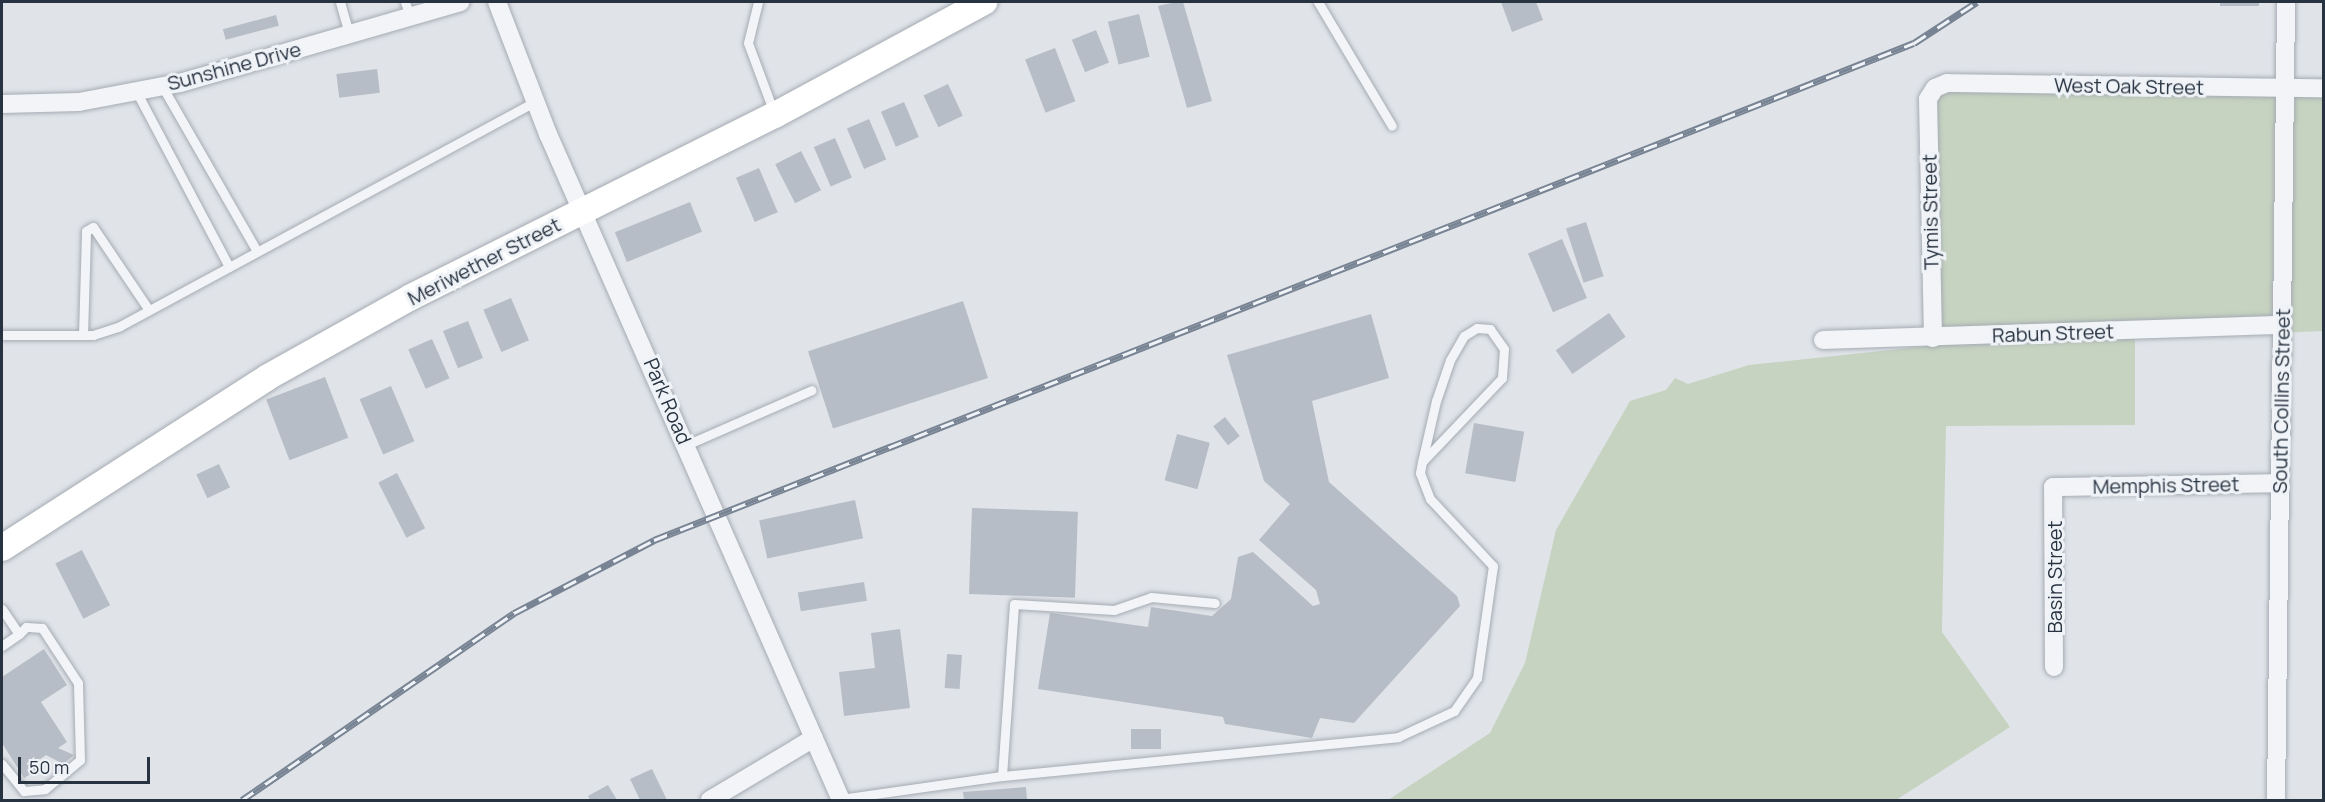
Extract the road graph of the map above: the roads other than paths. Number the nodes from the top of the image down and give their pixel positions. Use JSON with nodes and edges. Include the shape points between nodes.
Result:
{"nodes":[{"id":1,"x":340,"y":2,"type":"edge"},
{"id":2,"x":461,"y":2,"type":"edge"},
{"id":3,"x":497,"y":2,"type":"edge"},
{"id":4,"x":758,"y":2,"type":"edge"},
{"id":5,"x":984,"y":2,"type":"edge"},
{"id":6,"x":1318,"y":2,"type":"edge"},
{"id":7,"x":2286,"y":2,"type":"edge"},
{"id":8,"x":408,"y":9,"type":"edge"},
{"id":9,"x":349,"y":34,"type":"junction"},
{"id":10,"x":162,"y":86,"type":"junction"},
{"id":11,"x":1935,"y":87,"type":"joint"},
{"id":12,"x":2285,"y":88,"type":"junction"},
{"id":13,"x":2324,"y":88,"type":"edge"},
{"id":14,"x":136,"y":91,"type":"junction"},
{"id":15,"x":534,"y":102,"type":"junction"},
{"id":16,"x":2,"y":104,"type":"edge"},
{"id":17,"x":775,"y":115,"type":"junction"},
{"id":18,"x":1392,"y":126,"type":"dead end"},
{"id":19,"x":585,"y":209,"type":"junction"},
{"id":20,"x":257,"y":251,"type":"junction"},
{"id":21,"x":229,"y":267,"type":"junction"},
{"id":22,"x":149,"y":310,"type":"junction"},
{"id":23,"x":2282,"y":324,"type":"junction"},
{"id":24,"x":2,"y":335,"type":"edge"},
{"id":25,"x":82,"y":335,"type":"junction"},
{"id":26,"x":1933,"y":338,"type":"junction"},
{"id":27,"x":1824,"y":340,"type":"dead end"},
{"id":28,"x":812,"y":390,"type":"dead end"},
{"id":29,"x":686,"y":445,"type":"junction"},
{"id":30,"x":1422,"y":462,"type":"junction"},
{"id":31,"x":2279,"y":483,"type":"junction"},
{"id":32,"x":2053,"y":488,"type":"joint"},
{"id":33,"x":2,"y":548,"type":"edge"},
{"id":34,"x":1215,"y":603,"type":"dead end"},
{"id":35,"x":2,"y":609,"type":"edge"},
{"id":36,"x":19,"y":634,"type":"junction"},
{"id":37,"x":2,"y":646,"type":"edge"},
{"id":38,"x":2054,"y":667,"type":"dead end"},
{"id":39,"x":813,"y":738,"type":"junction"},
{"id":40,"x":2,"y":764,"type":"edge"},
{"id":41,"x":1002,"y":776,"type":"junction"},
{"id":42,"x":841,"y":800,"type":"edge"},
{"id":43,"x":710,"y":801,"type":"edge"},
{"id":44,"x":2276,"y":801,"type":"edge"}],
"edges":[{"from":1,"to":9,"type":"lane"},
{"from":2,"to":8,"type":"street","name":"Sunshine Drive"},
{"from":3,"to":15,"type":"street","name":"Park Road"},
{"from":4,"to":17,"type":"lane","via":[[748,44]]},
{"from":5,"to":17,"type":"street","name":"Meriwether Street"},
{"from":6,"to":18,"type":"lane"},
{"from":7,"to":12,"type":"street","name":"South Collins Street"},
{"from":8,"to":9,"type":"street","name":"Sunshine Drive"},
{"from":9,"to":10,"type":"street","name":"Sunshine Drive"},
{"from":10,"to":14,"type":"street","name":"Sunshine Drive"},
{"from":10,"to":20,"type":"lane"},
{"from":11,"to":12,"type":"street","name":"West Oak Street","via":[[1947,83]]},
{"from":11,"to":26,"type":"street","name":"Tymis Street","via":[[1928,99]]},
{"from":12,"to":13,"type":"street","name":"West Oak Street"},
{"from":12,"to":23,"type":"street","name":"South Collins Street"},
{"from":14,"to":16,"type":"street","name":"Sunshine Drive","via":[[79,102]]},
{"from":14,"to":21,"type":"lane"},
{"from":15,"to":19,"type":"street","name":"Park Road"},
{"from":15,"to":20,"type":"lane"},
{"from":17,"to":19,"type":"street","name":"Meriwether Street"},
{"from":19,"to":29,"type":"street","name":"Park Road"},
{"from":19,"to":33,"type":"street","name":"Meriwether Street","via":[[268,377]]},
{"from":20,"to":21,"type":"lane"},
{"from":21,"to":22,"type":"lane"},
{"from":22,"to":25,"type":"lane","via":[[120,326]]},
{"from":22,"to":25,"type":"lane","via":[[93,227],[86,231]]},
{"from":23,"to":26,"type":"street","name":"Rabun Street"},
{"from":23,"to":31,"type":"street","name":"South Collins Street"},
{"from":24,"to":25,"type":"lane"},
{"from":26,"to":27,"type":"street","name":"Rabun Street"},
{"from":28,"to":29,"type":"lane"},
{"from":29,"to":39,"type":"street","name":"Park Road"},
{"from":30,"to":30,"type":"lane","via":[[1450,360],[1464,336],[1477,328],[1490,329],[1504,349],[1502,378]]},
{"from":30,"to":41,"type":"lane","via":[[1422,484],[1430,500],[1493,567],[1477,678],[1454,711],[1434,724],[1387,739]]},
{"from":31,"to":32,"type":"street","name":"Memphis Street"},
{"from":31,"to":44,"type":"street","name":"South Collins Street"},
{"from":32,"to":38,"type":"street","name":"Basin Street"},
{"from":34,"to":41,"type":"lane","via":[[1151,597],[1114,610],[1014,604]]},
{"from":35,"to":36,"type":"lane"},
{"from":36,"to":37,"type":"lane"},
{"from":36,"to":40,"type":"lane","via":[[26,627],[42,628],[78,683],[80,760],[45,789],[24,791]]},
{"from":39,"to":42,"type":"street","name":"Park Road"},
{"from":39,"to":43,"type":"street"},
{"from":41,"to":42,"type":"lane"}]}
